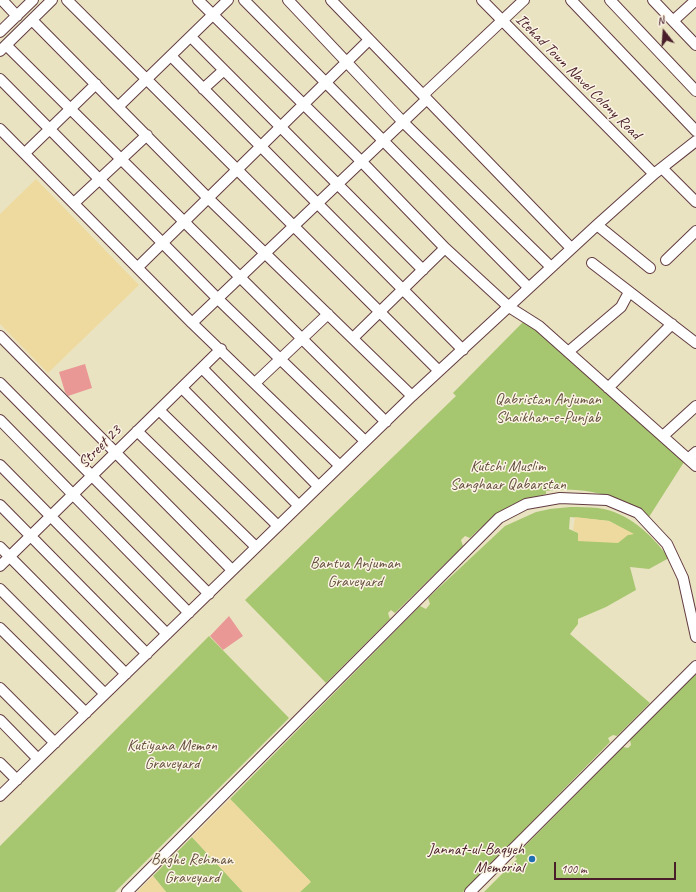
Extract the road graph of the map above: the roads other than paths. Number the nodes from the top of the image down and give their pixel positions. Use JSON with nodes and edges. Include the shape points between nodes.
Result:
{"nodes":[{"id":1,"x":2,"y":0,"type":"edge"},
{"id":2,"x":32,"y":0,"type":"edge"},
{"id":3,"x":52,"y":0,"type":"edge"},
{"id":4,"x":67,"y":0,"type":"edge"},
{"id":5,"x":198,"y":0,"type":"edge"},
{"id":6,"x":228,"y":0,"type":"edge"},
{"id":7,"x":244,"y":0,"type":"edge"},
{"id":8,"x":288,"y":0,"type":"edge"},
{"id":9,"x":331,"y":0,"type":"edge"},
{"id":10,"x":482,"y":0,"type":"edge"},
{"id":11,"x":524,"y":0,"type":"edge"},
{"id":12,"x":571,"y":0,"type":"edge"},
{"id":13,"x":610,"y":0,"type":"edge"},
{"id":14,"x":652,"y":0,"type":"edge"},
{"id":15,"x":696,"y":0,"type":"edge"},
{"id":16,"x":214,"y":15,"type":"junction"},
{"id":17,"x":16,"y":16,"type":"junction"},
{"id":18,"x":32,"y":20,"type":"junction"},
{"id":19,"x":502,"y":20,"type":"junction"},
{"id":20,"x":673,"y":21,"type":"junction"},
{"id":21,"x":0,"y":32,"type":"edge"},
{"id":22,"x":191,"y":37,"type":"junction"},
{"id":23,"x":369,"y":40,"type":"junction"},
{"id":24,"x":696,"y":45,"type":"edge"},
{"id":25,"x":3,"y":48,"type":"edge"},
{"id":26,"x":171,"y":56,"type":"junction"},
{"id":27,"x":348,"y":61,"type":"junction"},
{"id":28,"x":224,"y":70,"type":"junction"},
{"id":29,"x":148,"y":78,"type":"junction"},
{"id":30,"x":0,"y":79,"type":"edge"},
{"id":31,"x":326,"y":83,"type":"junction"},
{"id":32,"x":96,"y":84,"type":"junction"},
{"id":33,"x":203,"y":89,"type":"junction"},
{"id":34,"x":696,"y":90,"type":"edge"},
{"id":35,"x":425,"y":97,"type":"junction"},
{"id":36,"x":304,"y":104,"type":"junction"},
{"id":37,"x":118,"y":107,"type":"junction"},
{"id":38,"x":70,"y":109,"type":"junction"},
{"id":39,"x":403,"y":122,"type":"junction"},
{"id":40,"x":281,"y":126,"type":"junction"},
{"id":41,"x":0,"y":129,"type":"edge"},
{"id":42,"x":50,"y":129,"type":"junction"},
{"id":43,"x":696,"y":131,"type":"edge"},
{"id":44,"x":147,"y":136,"type":"junction"},
{"id":45,"x":383,"y":141,"type":"junction"},
{"id":46,"x":696,"y":141,"type":"edge"},
{"id":47,"x":261,"y":146,"type":"junction"},
{"id":48,"x":24,"y":153,"type":"junction"},
{"id":49,"x":121,"y":160,"type":"junction"},
{"id":50,"x":362,"y":162,"type":"junction"},
{"id":51,"x":237,"y":170,"type":"junction"},
{"id":52,"x":658,"y":171,"type":"junction"},
{"id":53,"x":100,"y":180,"type":"junction"},
{"id":54,"x":338,"y":184,"type":"junction"},
{"id":55,"x":208,"y":198,"type":"junction"},
{"id":56,"x":696,"y":202,"type":"edge"},
{"id":57,"x":74,"y":203,"type":"junction"},
{"id":58,"x":318,"y":204,"type":"junction"},
{"id":59,"x":184,"y":222,"type":"junction"},
{"id":60,"x":597,"y":225,"type":"junction"},
{"id":61,"x":294,"y":226,"type":"junction"},
{"id":62,"x":696,"y":231,"type":"edge"},
{"id":63,"x":163,"y":243,"type":"junction"},
{"id":64,"x":445,"y":248,"type":"junction"},
{"id":65,"x":572,"y":248,"type":"junction"},
{"id":66,"x":266,"y":253,"type":"junction"},
{"id":67,"x":666,"y":260,"type":"dead end"},
{"id":68,"x":592,"y":263,"type":"dead end"},
{"id":69,"x":138,"y":267,"type":"junction"},
{"id":70,"x":551,"y":268,"type":"junction"},
{"id":71,"x":650,"y":268,"type":"dead end"},
{"id":72,"x":423,"y":270,"type":"junction"},
{"id":73,"x":240,"y":278,"type":"junction"},
{"id":74,"x":529,"y":288,"type":"junction"},
{"id":75,"x":403,"y":290,"type":"junction"},
{"id":76,"x":629,"y":292,"type":"junction"},
{"id":77,"x":218,"y":299,"type":"junction"},
{"id":78,"x":510,"y":307,"type":"junction"},
{"id":79,"x":380,"y":312,"type":"junction"},
{"id":80,"x":328,"y":314,"type":"junction"},
{"id":81,"x":192,"y":323,"type":"junction"},
{"id":82,"x":672,"y":324,"type":"junction"},
{"id":83,"x":353,"y":338,"type":"junction"},
{"id":84,"x":302,"y":339,"type":"junction"},
{"id":85,"x":2,"y":343,"type":"edge"},
{"id":86,"x":696,"y":343,"type":"edge"},
{"id":87,"x":221,"y":349,"type":"junction"},
{"id":88,"x":463,"y":350,"type":"junction"},
{"id":89,"x":568,"y":352,"type":"junction"},
{"id":90,"x":280,"y":359,"type":"junction"},
{"id":91,"x":202,"y":368,"type":"junction"},
{"id":92,"x":439,"y":371,"type":"junction"},
{"id":93,"x":0,"y":383,"type":"edge"},
{"id":94,"x":255,"y":383,"type":"junction"},
{"id":95,"x":182,"y":388,"type":"junction"},
{"id":96,"x":608,"y":388,"type":"junction"},
{"id":97,"x":412,"y":396,"type":"junction"},
{"id":98,"x":696,"y":406,"type":"edge"},
{"id":99,"x":159,"y":410,"type":"junction"},
{"id":100,"x":0,"y":420,"type":"edge"},
{"id":101,"x":386,"y":422,"type":"junction"},
{"id":102,"x":137,"y":431,"type":"junction"},
{"id":103,"x":663,"y":436,"type":"junction"},
{"id":104,"x":365,"y":441,"type":"junction"},
{"id":105,"x":696,"y":452,"type":"edge"},
{"id":106,"x":116,"y":453,"type":"junction"},
{"id":107,"x":688,"y":459,"type":"junction"},
{"id":108,"x":0,"y":465,"type":"edge"},
{"id":109,"x":339,"y":465,"type":"junction"},
{"id":110,"x":696,"y":466,"type":"edge"},
{"id":111,"x":92,"y":476,"type":"junction"},
{"id":112,"x":318,"y":486,"type":"junction"},
{"id":113,"x":74,"y":494,"type":"junction"},
{"id":114,"x":0,"y":505,"type":"edge"},
{"id":115,"x":298,"y":505,"type":"junction"},
{"id":116,"x":51,"y":516,"type":"junction"},
{"id":117,"x":277,"y":526,"type":"junction"},
{"id":118,"x":31,"y":536,"type":"junction"},
{"id":119,"x":0,"y":547,"type":"edge"},
{"id":120,"x":256,"y":547,"type":"junction"},
{"id":121,"x":10,"y":557,"type":"junction"},
{"id":122,"x":0,"y":566,"type":"edge"},
{"id":123,"x":232,"y":570,"type":"junction"},
{"id":124,"x":0,"y":589,"type":"edge"},
{"id":125,"x":209,"y":594,"type":"junction"},
{"id":126,"x":189,"y":613,"type":"junction"},
{"id":127,"x":0,"y":628,"type":"edge"},
{"id":128,"x":167,"y":634,"type":"junction"},
{"id":129,"x":696,"y":637,"type":"edge"},
{"id":130,"x":147,"y":654,"type":"junction"},
{"id":131,"x":696,"y":666,"type":"edge"},
{"id":132,"x":126,"y":674,"type":"junction"},
{"id":133,"x":0,"y":688,"type":"edge"},
{"id":134,"x":105,"y":694,"type":"junction"},
{"id":135,"x":86,"y":713,"type":"junction"},
{"id":136,"x":0,"y":720,"type":"edge"},
{"id":137,"x":55,"y":743,"type":"junction"},
{"id":138,"x":38,"y":759,"type":"junction"},
{"id":139,"x":0,"y":763,"type":"edge"},
{"id":140,"x":17,"y":780,"type":"junction"},
{"id":141,"x":0,"y":796,"type":"edge"},
{"id":142,"x":127,"y":892,"type":"edge"},
{"id":143,"x":470,"y":892,"type":"edge"}],
"edges":[{"from":1,"to":17,"type":"street"},
{"from":2,"to":17,"type":"street"},
{"from":3,"to":18,"type":"street"},
{"from":4,"to":29,"type":"street"},
{"from":5,"to":16,"type":"street"},
{"from":6,"to":16,"type":"street"},
{"from":7,"to":31,"type":"street"},
{"from":8,"to":27,"type":"street"},
{"from":9,"to":23,"type":"street"},
{"from":10,"to":19,"type":"street","name":"Itehad Town Navel Colony Road"},
{"from":11,"to":19,"type":"street"},
{"from":12,"to":43,"type":"street"},
{"from":13,"to":34,"type":"street"},
{"from":14,"to":20,"type":"street"},
{"from":15,"to":20,"type":"street"},
{"from":16,"to":22,"type":"street"},
{"from":16,"to":36,"type":"street"},
{"from":17,"to":21,"type":"street"},
{"from":18,"to":25,"type":"street"},
{"from":18,"to":32,"type":"street"},
{"from":19,"to":35,"type":"street"},
{"from":19,"to":52,"type":"street","name":"Itehad Town Navel Colony Road"},
{"from":20,"to":24,"type":"street"},
{"from":22,"to":26,"type":"street"},
{"from":22,"to":28,"type":"street"},
{"from":23,"to":27,"type":"street"},
{"from":23,"to":35,"type":"street"},
{"from":25,"to":38,"type":"street"},
{"from":26,"to":29,"type":"street"},
{"from":26,"to":33,"type":"street"},
{"from":27,"to":31,"type":"street"},
{"from":27,"to":39,"type":"street"},
{"from":28,"to":33,"type":"street"},
{"from":28,"to":40,"type":"street"},
{"from":29,"to":37,"type":"street"},
{"from":29,"to":51,"type":"street"},
{"from":30,"to":42,"type":"street"},
{"from":31,"to":36,"type":"street"},
{"from":31,"to":45,"type":"street"},
{"from":32,"to":37,"type":"street"},
{"from":32,"to":38,"type":"street"},
{"from":33,"to":47,"type":"street"},
{"from":35,"to":39,"type":"street"},
{"from":35,"to":65,"type":"street"},
{"from":36,"to":40,"type":"street"},
{"from":36,"to":50,"type":"street"},
{"from":37,"to":44,"type":"street"},
{"from":38,"to":42,"type":"street"},
{"from":38,"to":49,"type":"street"},
{"from":39,"to":45,"type":"street"},
{"from":39,"to":70,"type":"street"},
{"from":40,"to":47,"type":"street"},
{"from":40,"to":54,"type":"street"},
{"from":41,"to":48,"type":"street"},
{"from":42,"to":48,"type":"street"},
{"from":42,"to":53,"type":"street"},
{"from":44,"to":49,"type":"street"},
{"from":44,"to":55,"type":"street"},
{"from":45,"to":50,"type":"street"},
{"from":45,"to":74,"type":"street"},
{"from":46,"to":52,"type":"street"},
{"from":47,"to":51,"type":"street"},
{"from":47,"to":58,"type":"street"},
{"from":48,"to":57,"type":"street"},
{"from":49,"to":53,"type":"street"},
{"from":49,"to":59,"type":"street"},
{"from":50,"to":54,"type":"street"},
{"from":50,"to":64,"type":"street"},
{"from":51,"to":55,"type":"street"},
{"from":51,"to":61,"type":"street"},
{"from":52,"to":56,"type":"street","name":"Itehad Town Navel Colony Road"},
{"from":52,"to":60,"type":"street"},
{"from":53,"to":57,"type":"street"},
{"from":53,"to":63,"type":"street"},
{"from":54,"to":58,"type":"street"},
{"from":54,"to":72,"type":"street"},
{"from":55,"to":59,"type":"street"},
{"from":55,"to":66,"type":"street"},
{"from":57,"to":69,"type":"street"},
{"from":58,"to":61,"type":"street"},
{"from":58,"to":75,"type":"street"},
{"from":59,"to":63,"type":"street"},
{"from":59,"to":73,"type":"street"},
{"from":60,"to":65,"type":"street"},
{"from":60,"to":71,"type":"street"},
{"from":61,"to":66,"type":"street"},
{"from":61,"to":79,"type":"street"},
{"from":62,"to":67,"type":"street"},
{"from":63,"to":69,"type":"street"},
{"from":63,"to":77,"type":"street"},
{"from":64,"to":72,"type":"street"},
{"from":64,"to":78,"type":"street"},
{"from":65,"to":70,"type":"street"},
{"from":66,"to":73,"type":"street"},
{"from":66,"to":80,"type":"street"},
{"from":68,"to":76,"type":"street"},
{"from":69,"to":81,"type":"street"},
{"from":70,"to":74,"type":"street"},
{"from":72,"to":75,"type":"street"},
{"from":73,"to":77,"type":"street"},
{"from":73,"to":84,"type":"street"},
{"from":74,"to":78,"type":"street"},
{"from":75,"to":79,"type":"street"},
{"from":75,"to":88,"type":"street"},
{"from":76,"to":82,"type":"street"},
{"from":76,"to":89,"type":"street","via":[[621,306]]},
{"from":77,"to":81,"type":"street"},
{"from":77,"to":90,"type":"street"},
{"from":78,"to":88,"type":"street"},
{"from":78,"to":89,"type":"street","via":[[539,326]]},
{"from":79,"to":83,"type":"street"},
{"from":79,"to":92,"type":"street"},
{"from":80,"to":83,"type":"street"},
{"from":80,"to":84,"type":"street"},
{"from":81,"to":87,"type":"street"},
{"from":82,"to":86,"type":"street"},
{"from":82,"to":96,"type":"street"},
{"from":83,"to":97,"type":"street"},
{"from":84,"to":90,"type":"street"},
{"from":84,"to":101,"type":"street"},
{"from":85,"to":106,"type":"street"},
{"from":87,"to":91,"type":"street","name":"Street 23"},
{"from":87,"to":94,"type":"street"},
{"from":88,"to":92,"type":"street"},
{"from":89,"to":96,"type":"street"},
{"from":90,"to":94,"type":"street"},
{"from":90,"to":104,"type":"street"},
{"from":91,"to":95,"type":"street","name":"Street 23"},
{"from":91,"to":112,"type":"street"},
{"from":92,"to":97,"type":"street"},
{"from":93,"to":111,"type":"street"},
{"from":94,"to":109,"type":"street"},
{"from":95,"to":99,"type":"street","name":"Street 23"},
{"from":95,"to":115,"type":"street"},
{"from":96,"to":103,"type":"street"},
{"from":97,"to":101,"type":"street"},
{"from":98,"to":103,"type":"street"},
{"from":99,"to":102,"type":"street","name":"Street 23"},
{"from":99,"to":117,"type":"street"},
{"from":100,"to":113,"type":"street"},
{"from":101,"to":104,"type":"street"},
{"from":102,"to":106,"type":"street","name":"Street 23"},
{"from":102,"to":120,"type":"street"},
{"from":103,"to":107,"type":"street"},
{"from":104,"to":109,"type":"street"},
{"from":105,"to":107,"type":"street"},
{"from":106,"to":111,"type":"street","name":"Street 23"},
{"from":106,"to":123,"type":"street"},
{"from":107,"to":110,"type":"street"},
{"from":108,"to":116,"type":"street"},
{"from":109,"to":112,"type":"street"},
{"from":111,"to":113,"type":"street","name":"Street 23"},
{"from":111,"to":125,"type":"street"},
{"from":112,"to":115,"type":"street"},
{"from":113,"to":116,"type":"street","name":"Street 23"},
{"from":113,"to":126,"type":"street"},
{"from":114,"to":118,"type":"street"},
{"from":115,"to":117,"type":"street"},
{"from":116,"to":118,"type":"street","name":"Street 23"},
{"from":116,"to":128,"type":"street"},
{"from":117,"to":120,"type":"street"},
{"from":118,"to":121,"type":"street","name":"Street 23"},
{"from":118,"to":130,"type":"street"},
{"from":119,"to":121,"type":"street"},
{"from":120,"to":123,"type":"street"},
{"from":121,"to":122,"type":"street","name":"Street 23"},
{"from":121,"to":132,"type":"street"},
{"from":123,"to":125,"type":"street"},
{"from":124,"to":134,"type":"street"},
{"from":125,"to":126,"type":"street"},
{"from":126,"to":128,"type":"street"},
{"from":127,"to":135,"type":"street"},
{"from":128,"to":130,"type":"street"},
{"from":129,"to":142,"type":"street","via":[[683,578],[667,544],[638,513],[607,500],[560,498],[526,504],[499,518]]},
{"from":130,"to":132,"type":"street"},
{"from":131,"to":143,"type":"street"},
{"from":132,"to":134,"type":"street"},
{"from":133,"to":137,"type":"street"},
{"from":134,"to":135,"type":"street"},
{"from":135,"to":137,"type":"street"},
{"from":136,"to":138,"type":"street"},
{"from":137,"to":138,"type":"street"},
{"from":138,"to":140,"type":"street"},
{"from":139,"to":140,"type":"street"},
{"from":140,"to":141,"type":"street"}]}
